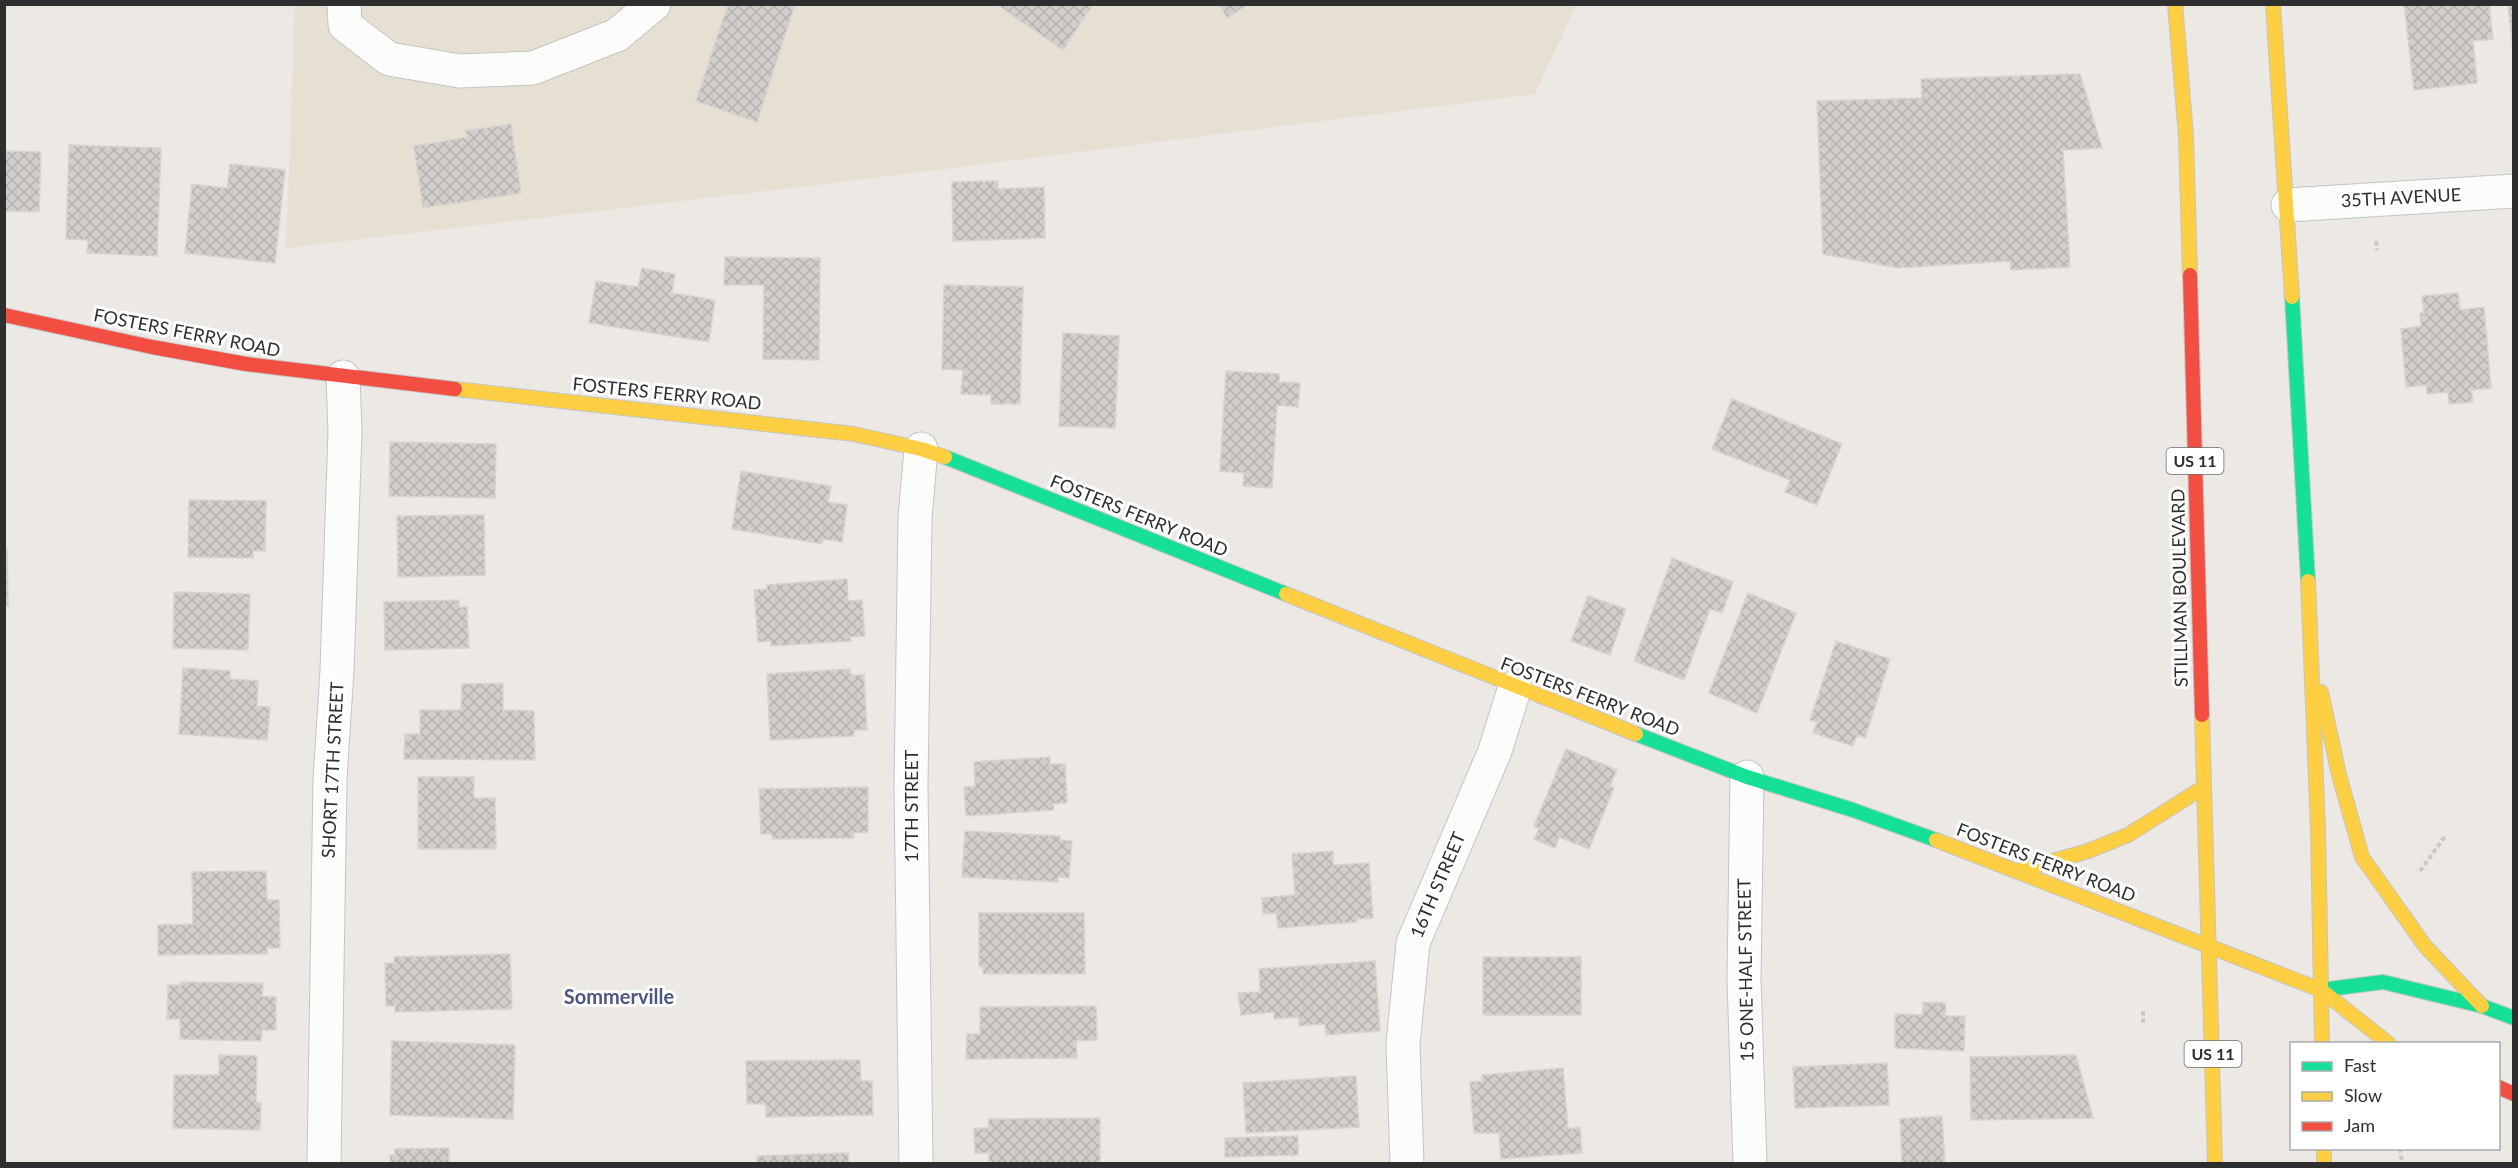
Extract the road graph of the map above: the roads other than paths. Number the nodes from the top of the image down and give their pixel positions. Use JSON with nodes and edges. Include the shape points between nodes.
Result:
{"nodes":[{"id":1,"x":344,"y":4,"type":"edge"},
{"id":2,"x":654,"y":4,"type":"edge"},
{"id":3,"x":2175,"y":4,"type":"edge"},
{"id":4,"x":2273,"y":4,"type":"edge"},
{"id":5,"x":2514,"y":191,"type":"edge"},
{"id":6,"x":2288,"y":205,"type":"junction"},
{"id":7,"x":4,"y":315,"type":"edge"},
{"id":8,"x":343,"y":377,"type":"junction"},
{"id":9,"x":921,"y":449,"type":"junction"},
{"id":10,"x":2311,"y":642,"type":"junction"},
{"id":11,"x":1515,"y":687,"type":"junction"},
{"id":12,"x":1748,"y":777,"type":"junction"},
{"id":13,"x":2204,"y":787,"type":"junction"},
{"id":14,"x":2017,"y":871,"type":"junction"},
{"id":15,"x":2210,"y":945,"type":"junction"},
{"id":16,"x":2320,"y":990,"type":"junction"},
{"id":17,"x":2482,"y":1006,"type":"junction"},
{"id":18,"x":2514,"y":1018,"type":"edge"},
{"id":19,"x":2322,"y":1042,"type":"edge"},
{"id":20,"x":2386,"y":1042,"type":"edge"},
{"id":21,"x":2500,"y":1087,"type":"edge"},
{"id":22,"x":2514,"y":1094,"type":"edge"},
{"id":23,"x":324,"y":1164,"type":"edge"},
{"id":24,"x":916,"y":1164,"type":"edge"},
{"id":25,"x":1407,"y":1164,"type":"edge"},
{"id":26,"x":1750,"y":1164,"type":"edge"},
{"id":27,"x":2215,"y":1164,"type":"edge"}],
"edges":[{"from":1,"to":2,"type":"street","via":[[345,25],[389,59],[460,71],[533,68],[617,35]]},
{"from":3,"to":13,"type":"main road","name":"STILLMAN BOULEVARD","number":"US 11","via":[[2186,136]]},
{"from":4,"to":6,"type":"main road"},
{"from":5,"to":6,"type":"street","name":"35TH AVENUE"},
{"from":6,"to":10,"type":"main road"},
{"from":7,"to":8,"type":"main road","name":"FOSTERS FERRY ROAD","via":[[234,362]]},
{"from":8,"to":9,"type":"main road","name":"FOSTERS FERRY ROAD","via":[[786,425],[854,434]]},
{"from":8,"to":23,"type":"street","name":"SHORT 17TH STREET","via":[[345,431],[330,778]]},
{"from":9,"to":11,"type":"main road","name":"FOSTERS FERRY ROAD"},
{"from":9,"to":24,"type":"street","name":"17TH STREET","via":[[915,518],[911,785]]},
{"from":10,"to":16,"type":"main road"},
{"from":10,"to":17,"type":"main road","via":[[2339,776],[2362,857],[2425,946]]},
{"from":11,"to":12,"type":"main road","name":"FOSTERS FERRY ROAD"},
{"from":11,"to":25,"type":"street","name":"16TH STREET","via":[[1495,751],[1413,943],[1403,1044]]},
{"from":12,"to":14,"type":"main road","name":"FOSTERS FERRY ROAD","via":[[1853,810]]},
{"from":12,"to":26,"type":"street","name":"15 ONE-HALF STREET","via":[[1744,979]]},
{"from":13,"to":14,"type":"main road","via":[[2128,835]]},
{"from":13,"to":15,"type":"main road","name":"STILLMAN BOULEVARD","number":"US 11"},
{"from":14,"to":15,"type":"main road","name":"FOSTERS FERRY ROAD"},
{"from":15,"to":16,"type":"main road"},
{"from":15,"to":27,"type":"main road","number":"US 11"},
{"from":16,"to":17,"type":"main road","via":[[2383,982]]},
{"from":16,"to":19,"type":"main road"},
{"from":16,"to":20,"type":"main road"},
{"from":17,"to":18,"type":"main road"},
{"from":21,"to":22,"type":"main road"}]}
